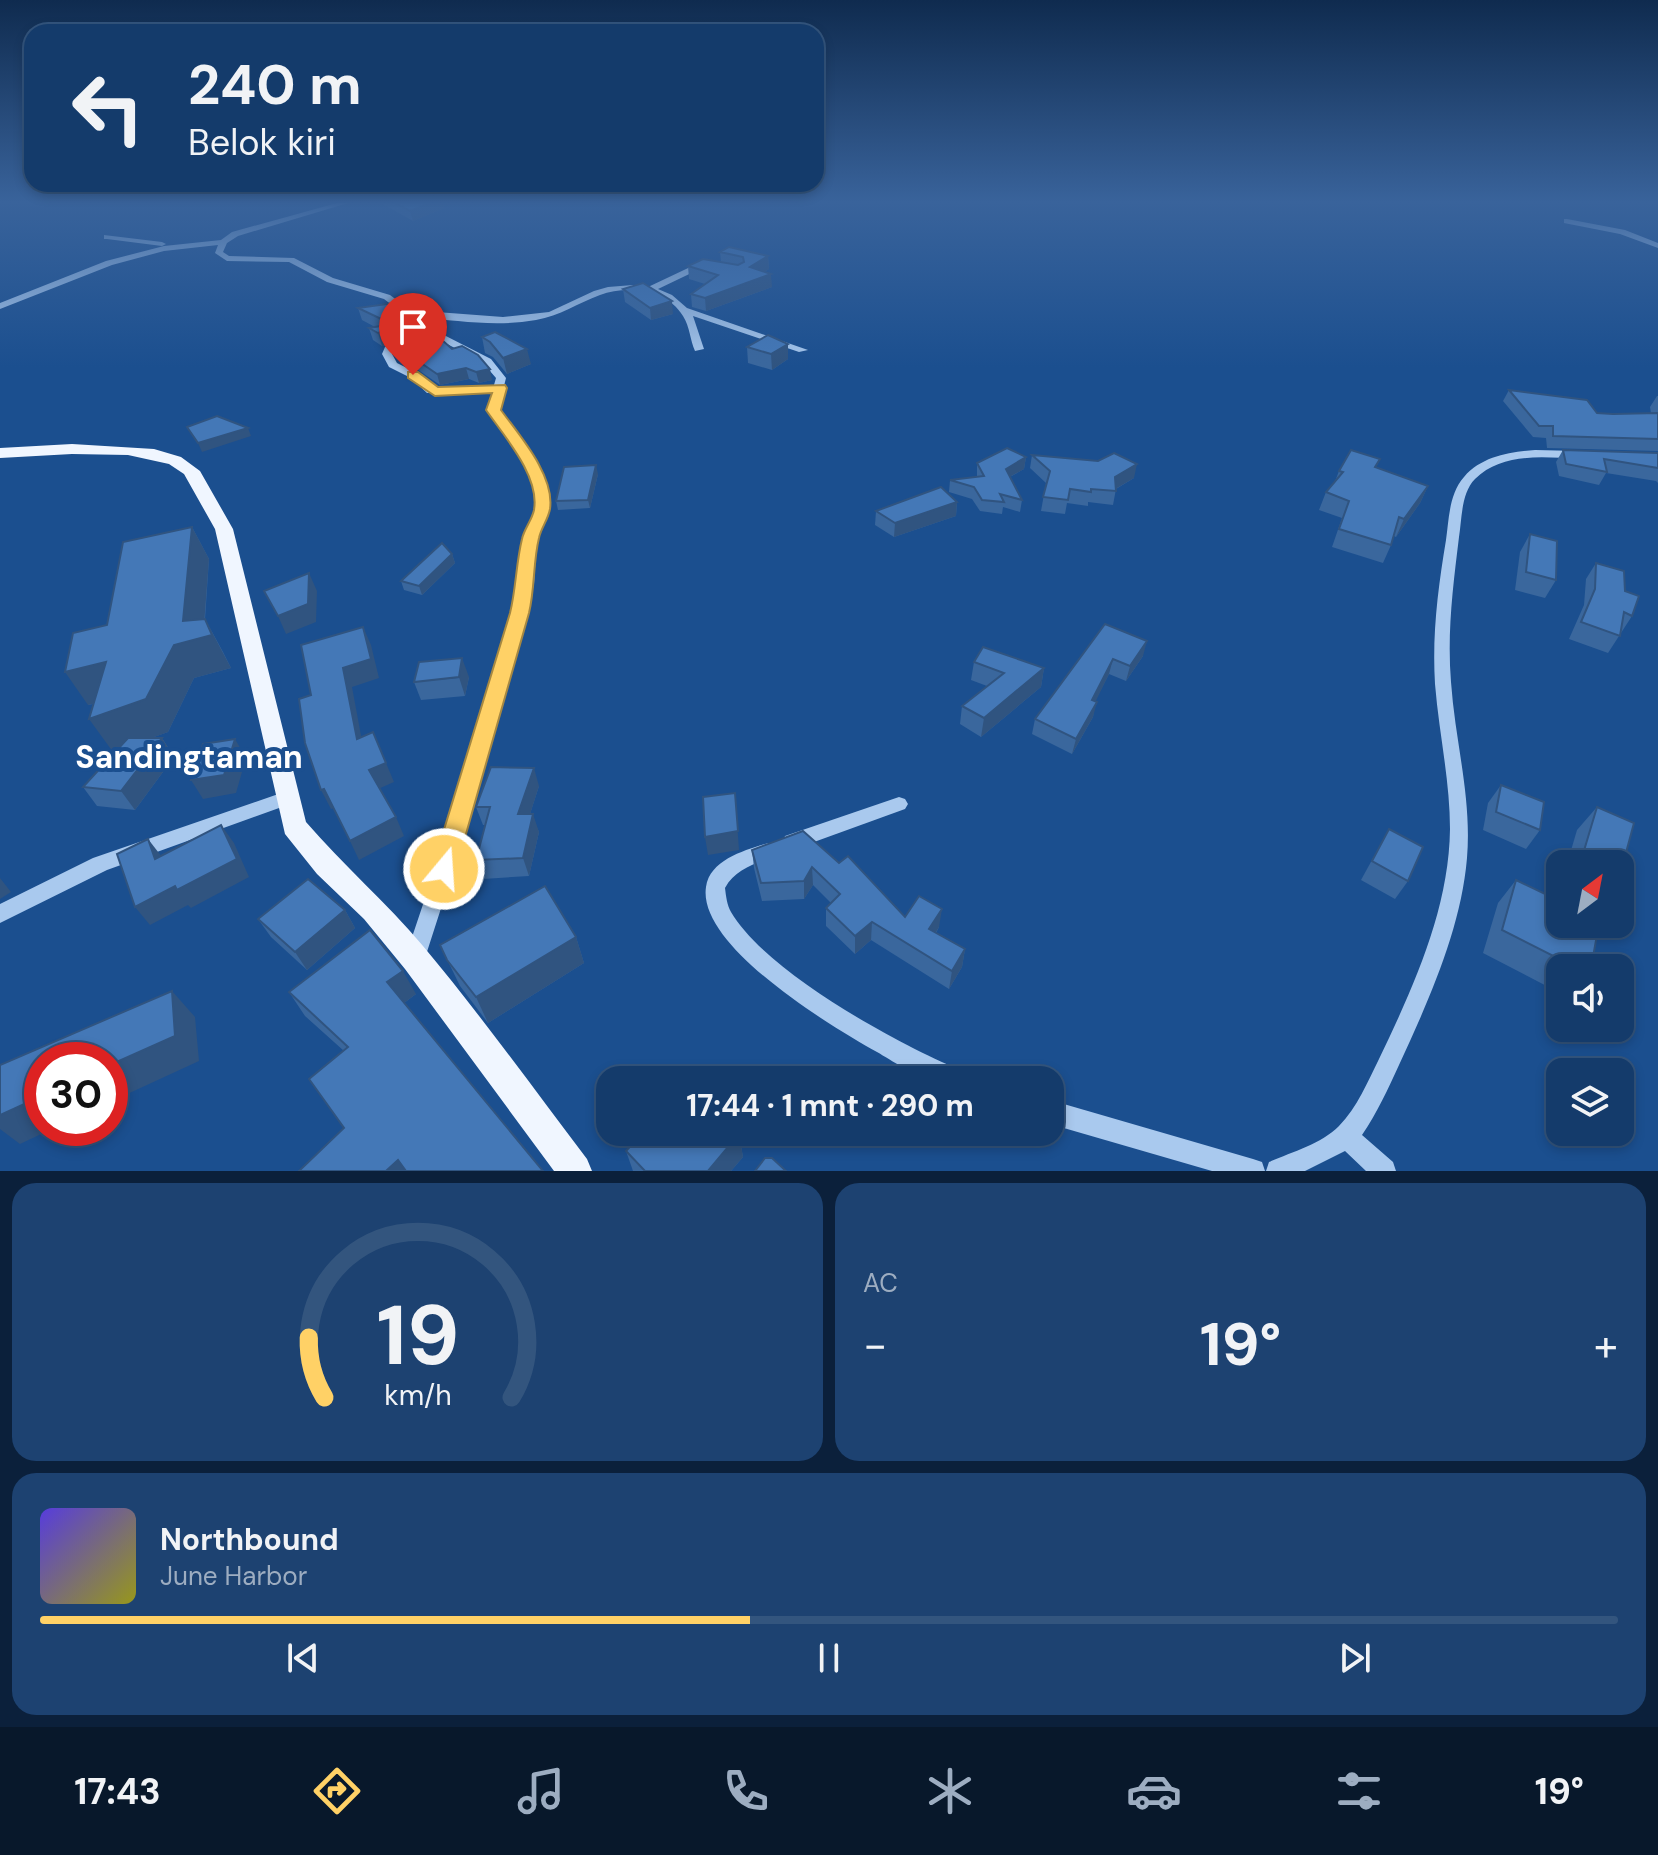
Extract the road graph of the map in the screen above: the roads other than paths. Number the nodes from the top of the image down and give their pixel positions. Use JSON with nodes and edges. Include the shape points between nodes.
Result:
{"nodes":[{"id":1,"x":126,"y":258,"type":"edge"},
{"id":2,"x":249,"y":258,"type":"edge"},
{"id":3,"x":711,"y":264,"type":"edge"},
{"id":4,"x":649,"y":290,"type":"junction"},
{"id":5,"x":0,"y":306,"type":"edge"},
{"id":6,"x":684,"y":310,"type":"junction"},
{"id":7,"x":410,"y":313,"type":"junction"},
{"id":8,"x":437,"y":335,"type":"junction"},
{"id":9,"x":699,"y":349,"type":"dead end"},
{"id":10,"x":803,"y":350,"type":"dead end"},
{"id":11,"x":501,"y":388,"type":"junction"},
{"id":12,"x":0,"y":453,"type":"edge"},
{"id":13,"x":1603,"y":456,"type":"edge"},
{"id":14,"x":287,"y":798,"type":"junction"},
{"id":15,"x":899,"y":804,"type":"dead end"},
{"id":16,"x":0,"y":914,"type":"edge"},
{"id":17,"x":415,"y":959,"type":"junction"},
{"id":18,"x":923,"y":1066,"type":"edge"},
{"id":19,"x":1064,"y":1116,"type":"edge"},
{"id":20,"x":1346,"y":1136,"type":"junction"},
{"id":21,"x":575,"y":1171,"type":"edge"},
{"id":22,"x":1253,"y":1171,"type":"edge"},
{"id":23,"x":1278,"y":1171,"type":"edge"},
{"id":24,"x":1384,"y":1171,"type":"edge"}],
"edges":[{"from":1,"to":5,"type":"street"},
{"from":2,"to":7,"type":"street","via":[[291,260],[330,280],[387,297]]},
{"from":3,"to":4,"type":"street"},
{"from":4,"to":6,"type":"street"},
{"from":4,"to":7,"type":"street","via":[[611,289],[560,313],[510,321]]},
{"from":6,"to":9,"type":"street"},
{"from":6,"to":10,"type":"street"},
{"from":7,"to":8,"type":"street"},
{"from":8,"to":11,"type":"street","via":[[487,361],[501,378]]},
{"from":8,"to":11,"type":"street","via":[[387,354],[393,365],[431,391]]},
{"from":11,"to":17,"type":"street","via":[[493,410],[533,467],[540,483],[541,513],[530,538],[527,584],[516,628]]},
{"from":12,"to":14,"type":"main road","via":[[123,450],[163,455],[191,471],[224,529]]},
{"from":13,"to":20,"type":"street","via":[[1506,456],[1480,469],[1463,487],[1441,613],[1459,833],[1453,880],[1415,1007],[1370,1100]]},
{"from":14,"to":16,"type":"street","via":[[100,864]]},
{"from":14,"to":17,"type":"main road","via":[[305,843]]},
{"from":15,"to":18,"type":"street","via":[[746,859],[725,871],[715,887],[715,905],[753,955],[805,996]]},
{"from":17,"to":21,"type":"main road"},
{"from":19,"to":22,"type":"street"},
{"from":20,"to":23,"type":"street"},
{"from":20,"to":24,"type":"street"}]}
